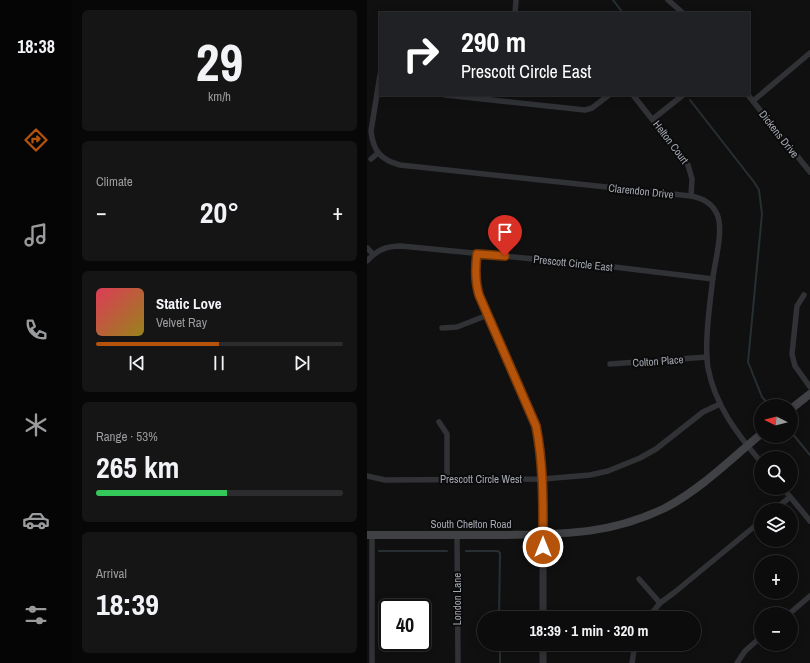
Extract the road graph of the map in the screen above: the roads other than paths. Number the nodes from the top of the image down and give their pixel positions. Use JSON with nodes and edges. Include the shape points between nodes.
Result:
{"nodes":[{"id":1,"x":516,"y":0,"type":"edge"},
{"id":2,"x":668,"y":0,"type":"edge"},
{"id":3,"x":515,"y":12,"type":"edge"},
{"id":4,"x":682,"y":12,"type":"edge"},
{"id":5,"x":810,"y":53,"type":"edge"},
{"id":6,"x":379,"y":88,"type":"edge"},
{"id":7,"x":463,"y":96,"type":"edge"},
{"id":8,"x":608,"y":96,"type":"edge"},
{"id":9,"x":634,"y":96,"type":"edge"},
{"id":10,"x":682,"y":96,"type":"edge"},
{"id":11,"x":749,"y":96,"type":"edge"},
{"id":12,"x":498,"y":98,"type":"edge"},
{"id":13,"x":753,"y":101,"type":"junction"},
{"id":14,"x":653,"y":119,"type":"junction"},
{"id":15,"x":378,"y":153,"type":"junction"},
{"id":16,"x":371,"y":159,"type":"dead end"},
{"id":17,"x":810,"y":172,"type":"edge"},
{"id":18,"x":691,"y":196,"type":"junction"},
{"id":19,"x":367,"y":248,"type":"edge"},
{"id":20,"x":373,"y":254,"type":"junction"},
{"id":21,"x":477,"y":254,"type":"junction"},
{"id":22,"x":367,"y":261,"type":"edge"},
{"id":23,"x":713,"y":279,"type":"junction"},
{"id":24,"x":804,"y":295,"type":"dead end"},
{"id":25,"x":488,"y":314,"type":"junction"},
{"id":26,"x":442,"y":328,"type":"dead end"},
{"id":27,"x":707,"y":357,"type":"junction"},
{"id":28,"x":610,"y":364,"type":"dead end"},
{"id":29,"x":810,"y":387,"type":"edge"},
{"id":30,"x":810,"y":394,"type":"edge"},
{"id":31,"x":798,"y":403,"type":"edge"},
{"id":32,"x":719,"y":404,"type":"junction"},
{"id":33,"x":439,"y":422,"type":"dead end"},
{"id":34,"x":754,"y":440,"type":"edge"},
{"id":35,"x":747,"y":446,"type":"junction"},
{"id":36,"x":754,"y":454,"type":"edge"},
{"id":37,"x":367,"y":476,"type":"edge"},
{"id":38,"x":543,"y":479,"type":"junction"},
{"id":39,"x":447,"y":480,"type":"junction"},
{"id":40,"x":790,"y":497,"type":"joint"},
{"id":41,"x":783,"y":503,"type":"edge"},
{"id":42,"x":810,"y":521,"type":"edge"},
{"id":43,"x":754,"y":527,"type":"edge"},
{"id":44,"x":369,"y":535,"type":"edge"},
{"id":45,"x":457,"y":535,"type":"junction"},
{"id":46,"x":543,"y":535,"type":"junction"},
{"id":47,"x":639,"y":579,"type":"dead end"},
{"id":48,"x":810,"y":596,"type":"edge"},
{"id":49,"x":660,"y":604,"type":"junction"},
{"id":50,"x":797,"y":607,"type":"edge"},
{"id":51,"x":543,"y":611,"type":"edge"},
{"id":52,"x":654,"y":611,"type":"edge"},
{"id":53,"x":754,"y":643,"type":"edge"},
{"id":54,"x":543,"y":651,"type":"edge"},
{"id":55,"x":634,"y":651,"type":"edge"},
{"id":56,"x":372,"y":663,"type":"edge"},
{"id":57,"x":458,"y":663,"type":"edge"},
{"id":58,"x":543,"y":663,"type":"edge"},
{"id":59,"x":632,"y":663,"type":"edge"},
{"id":60,"x":737,"y":663,"type":"edge"}],
"edges":[{"from":1,"to":3,"type":"street"},
{"from":2,"to":4,"type":"street"},
{"from":5,"to":13,"type":"street"},
{"from":6,"to":15,"type":"street","via":[[371,131]]},
{"from":7,"to":12,"type":"street"},
{"from":8,"to":12,"type":"street","via":[[585,110]]},
{"from":9,"to":14,"type":"street","name":"Helton Court"},
{"from":10,"to":14,"type":"street"},
{"from":11,"to":13,"type":"street","name":"Dickens Drive"},
{"from":13,"to":17,"type":"street","name":"Dickens Drive"},
{"from":14,"to":18,"type":"street","name":"Helton Court","via":[[688,165],[692,179]]},
{"from":15,"to":16,"type":"street"},
{"from":15,"to":18,"type":"street","name":"Clarendon Drive","via":[[383,159],[400,165]]},
{"from":18,"to":23,"type":"street","name":"Clarendon Drive","via":[[707,201],[717,215],[719,235]]},
{"from":19,"to":20,"type":"street"},
{"from":20,"to":21,"type":"street","name":"Prescott Circle East","via":[[382,248],[401,246]]},
{"from":20,"to":22,"type":"street","name":"Prescott Circle East"},
{"from":21,"to":23,"type":"street","name":"Prescott Circle East"},
{"from":21,"to":25,"type":"street","via":[[476,284]]},
{"from":23,"to":27,"type":"street","name":"Clarendon Drive"},
{"from":24,"to":29,"type":"street","via":[[797,306],[792,354],[795,366]]},
{"from":25,"to":26,"type":"street","via":[[457,327]]},
{"from":25,"to":38,"type":"street","via":[[536,426]]},
{"from":27,"to":28,"type":"street","name":"Colton Place"},
{"from":27,"to":32,"type":"street","name":"Clarendon Drive"},
{"from":30,"to":31,"type":"main road"},
{"from":32,"to":35,"type":"street","name":"Clarendon Drive"},
{"from":32,"to":38,"type":"street","name":"Prescott Circle West","via":[[695,417],[656,449],[626,464],[590,475]]},
{"from":33,"to":39,"type":"street","via":[[447,434]]},
{"from":34,"to":35,"type":"main road","name":"South Chelton Road"},
{"from":35,"to":36,"type":"street","name":"Clarendon Drive"},
{"from":35,"to":46,"type":"main road","name":"South Chelton Road","via":[[701,485],[650,515],[592,532]]},
{"from":37,"to":39,"type":"street","name":"Prescott Circle West","via":[[385,480]]},
{"from":38,"to":39,"type":"street","name":"Prescott Circle West"},
{"from":38,"to":46,"type":"street"},
{"from":40,"to":41,"type":"street"},
{"from":40,"to":42,"type":"street"},
{"from":43,"to":49,"type":"street"},
{"from":44,"to":45,"type":"main road","name":"South Chelton Road"},
{"from":44,"to":56,"type":"street"},
{"from":45,"to":46,"type":"main road","name":"South Chelton Road"},
{"from":45,"to":57,"type":"street","name":"London Lane"},
{"from":46,"to":51,"type":"street"},
{"from":47,"to":49,"type":"street"},
{"from":48,"to":50,"type":"street"},
{"from":49,"to":52,"type":"street"},
{"from":53,"to":60,"type":"street"},
{"from":54,"to":58,"type":"street"},
{"from":55,"to":59,"type":"street"}]}
